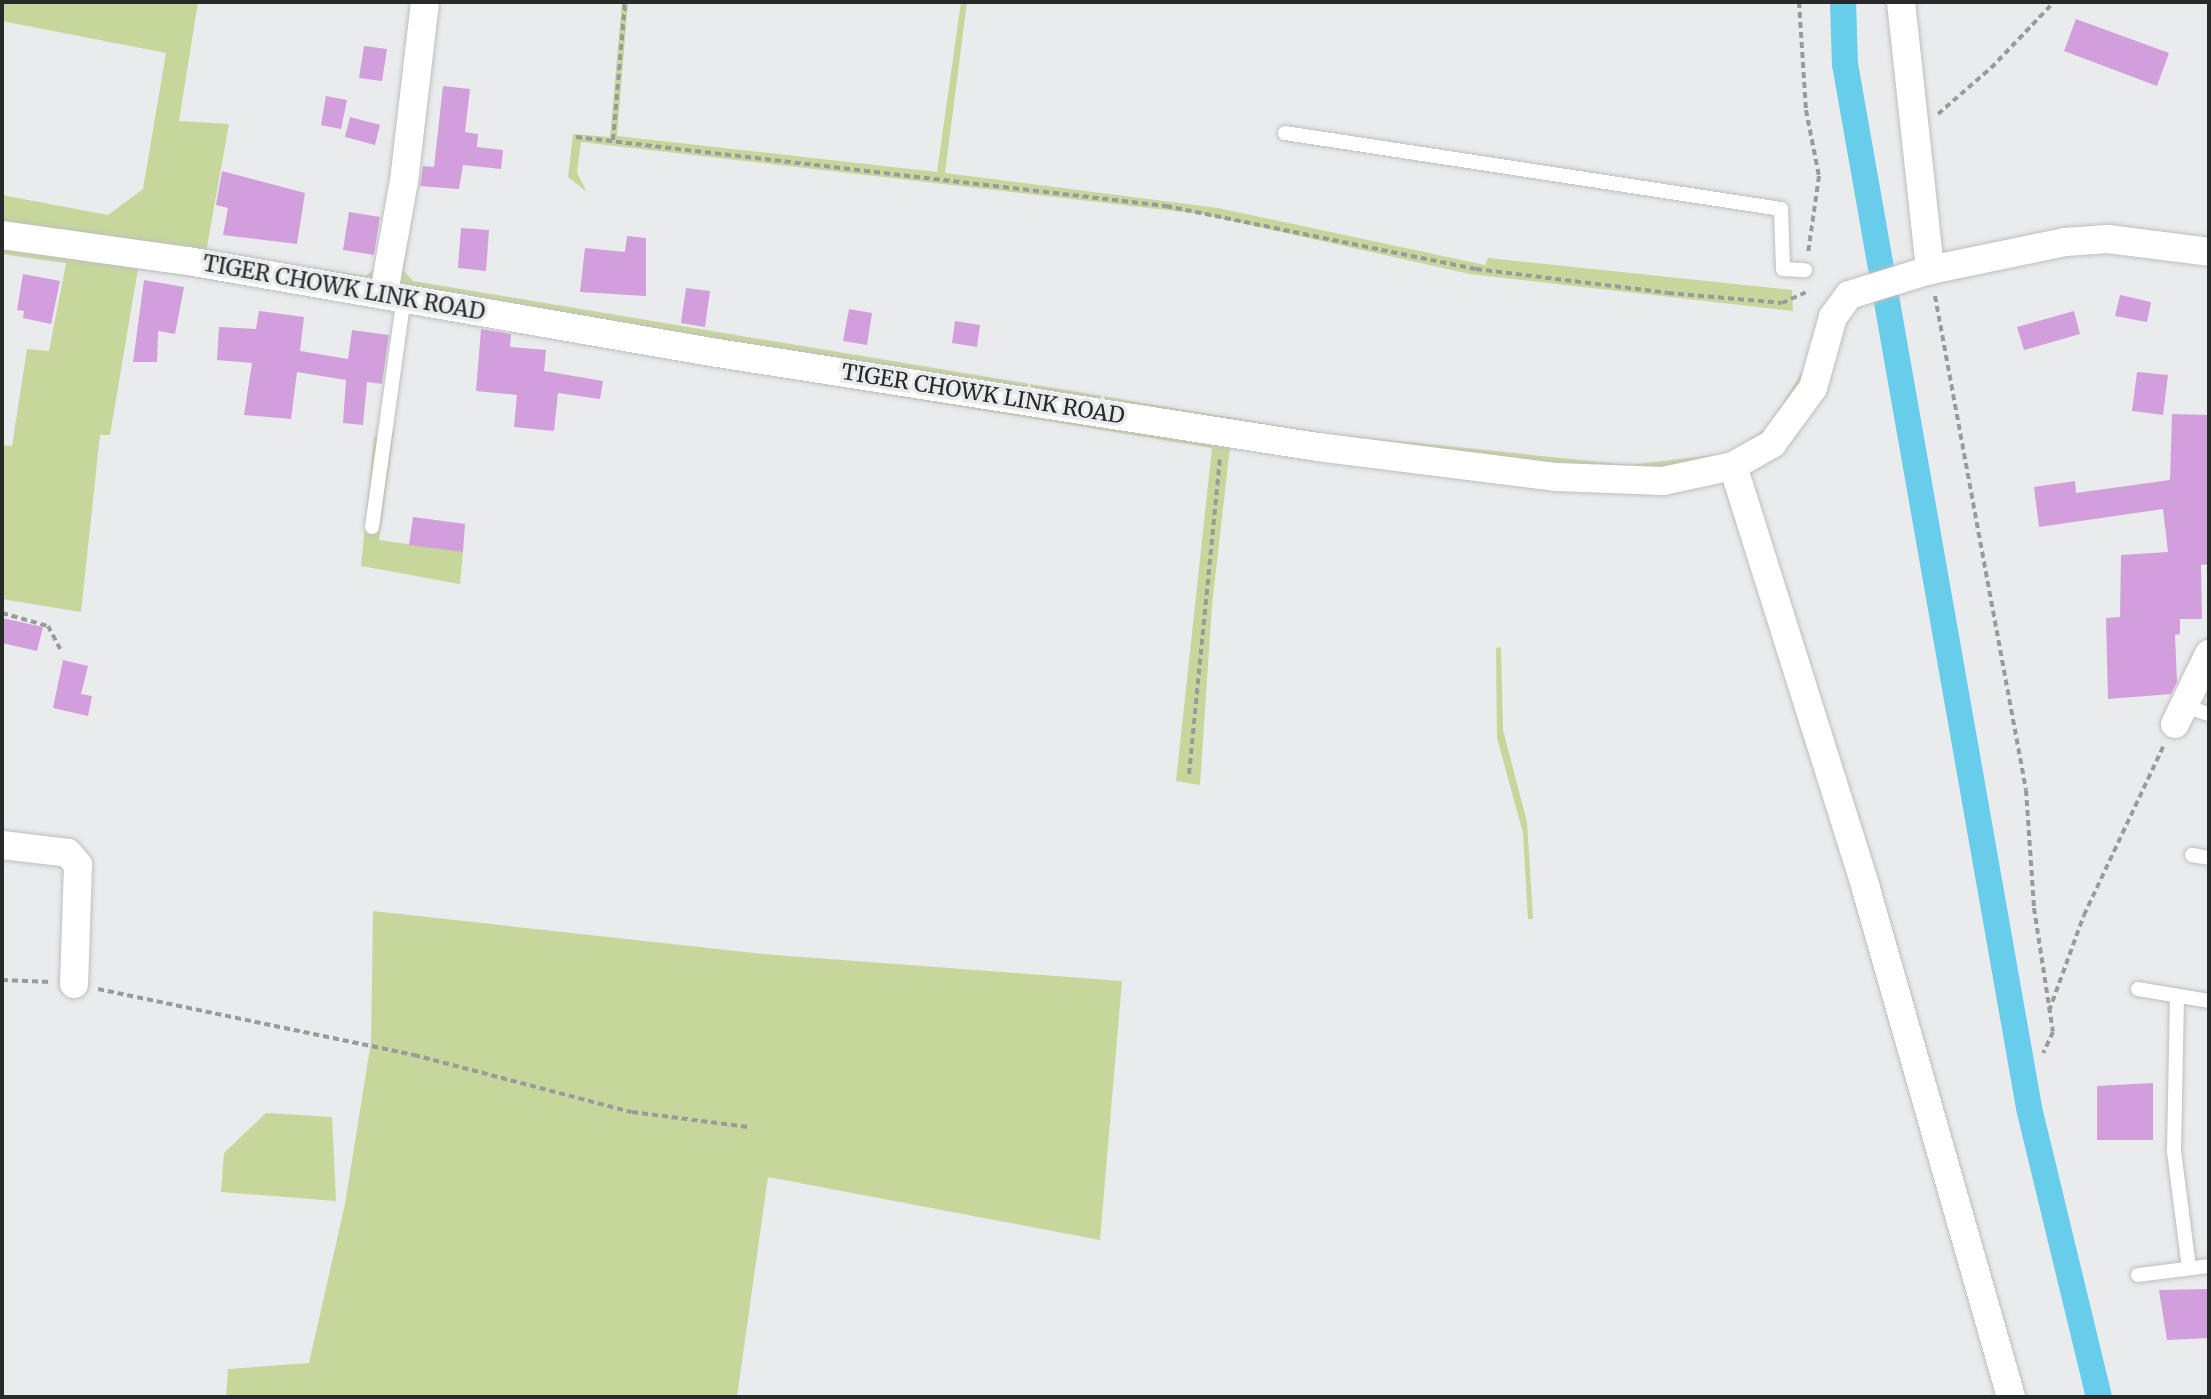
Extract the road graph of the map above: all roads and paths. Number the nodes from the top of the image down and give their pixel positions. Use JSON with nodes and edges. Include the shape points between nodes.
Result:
{"nodes":[{"id":1,"x":425,"y":2,"type":"edge"},
{"id":2,"x":625,"y":2,"type":"edge"},
{"id":3,"x":1799,"y":2,"type":"edge"},
{"id":4,"x":1901,"y":2,"type":"edge"},
{"id":5,"x":2054,"y":2,"type":"edge"},
{"id":6,"x":1285,"y":133,"type":"dead end"},
{"id":7,"x":576,"y":137,"type":"dead end"},
{"id":8,"x":1916,"y":137,"type":"junction"},
{"id":9,"x":613,"y":140,"type":"junction"},
{"id":10,"x":2,"y":235,"type":"edge"},
{"id":11,"x":2209,"y":252,"type":"edge"},
{"id":12,"x":1805,"y":270,"type":"junction"},
{"id":13,"x":1918,"y":275,"type":"junction"},
{"id":14,"x":1809,"y":291,"type":"junction"},
{"id":15,"x":394,"y":295,"type":"junction"},
{"id":16,"x":1833,"y":317,"type":"junction"},
{"id":17,"x":1224,"y":430,"type":"junction"},
{"id":18,"x":1733,"y":466,"type":"junction"},
{"id":19,"x":372,"y":527,"type":"dead end"},
{"id":20,"x":2,"y":613,"type":"edge"},
{"id":21,"x":61,"y":650,"type":"dead end"},
{"id":22,"x":2209,"y":654,"type":"edge"},
{"id":23,"x":2189,"y":714,"type":"edge"},
{"id":24,"x":1189,"y":774,"type":"dead end"},
{"id":25,"x":2,"y":845,"type":"edge"},
{"id":26,"x":2192,"y":855,"type":"dead end"},
{"id":27,"x":2209,"y":858,"type":"edge"},
{"id":28,"x":2,"y":980,"type":"edge"},
{"id":29,"x":74,"y":984,"type":"junction"},
{"id":30,"x":2138,"y":989,"type":"dead end"},
{"id":31,"x":2177,"y":996,"type":"junction"},
{"id":32,"x":2209,"y":1001,"type":"edge"},
{"id":33,"x":2049,"y":1012,"type":"junction"},
{"id":34,"x":2043,"y":1053,"type":"dead end"},
{"id":35,"x":748,"y":1127,"type":"dead end"},
{"id":36,"x":2209,"y":1266,"type":"edge"},
{"id":37,"x":2189,"y":1268,"type":"junction"},
{"id":38,"x":2138,"y":1275,"type":"dead end"},
{"id":39,"x":2011,"y":1397,"type":"edge"}],
"edges":[{"from":1,"to":15,"type":"street"},
{"from":2,"to":9,"type":"path"},
{"from":3,"to":12,"type":"path","via":[[1806,110],[1819,176]]},
{"from":4,"to":8,"type":"street"},
{"from":5,"to":8,"type":"path"},
{"from":6,"to":12,"type":"lane","via":[[1781,209],[1783,269]]},
{"from":7,"to":9,"type":"path"},
{"from":8,"to":13,"type":"street"},
{"from":9,"to":14,"type":"path","via":[[1195,210],[1506,273],[1782,303]]},
{"from":10,"to":15,"type":"street","name":"TIGER CHOWK LINK ROAD"},
{"from":11,"to":13,"type":"street","via":[[2108,239],[2080,241]]},
{"from":12,"to":14,"type":"path"},
{"from":13,"to":16,"type":"street","via":[[1849,295]]},
{"from":13,"to":33,"type":"path","via":[[2026,790]]},
{"from":14,"to":16,"type":"path"},
{"from":15,"to":17,"type":"street","name":"TIGER CHOWK LINK ROAD","via":[[711,352]]},
{"from":15,"to":19,"type":"lane"},
{"from":16,"to":18,"type":"street","name":"TIGER CHOWK LINK ROAD","via":[[1813,388],[1798,415],[1772,444]]},
{"from":17,"to":18,"type":"street","name":"TIGER CHOWK LINK ROAD","via":[[1557,477],[1663,481]]},
{"from":17,"to":24,"type":"path"},
{"from":18,"to":39,"type":"street","via":[[1866,889]]},
{"from":20,"to":21,"type":"path","via":[[48,626]]},
{"from":22,"to":23,"type":"street"},
{"from":23,"to":33,"type":"path","via":[[2084,915]]},
{"from":25,"to":29,"type":"street","via":[[68,853],[78,865]]},
{"from":26,"to":27,"type":"lane"},
{"from":28,"to":29,"type":"path"},
{"from":29,"to":35,"type":"path","via":[[414,1055],[632,1112]]},
{"from":30,"to":31,"type":"lane"},
{"from":31,"to":32,"type":"lane"},
{"from":31,"to":37,"type":"lane","via":[[2174,1151]]},
{"from":33,"to":34,"type":"path","via":[[2053,1032]]},
{"from":36,"to":37,"type":"lane"},
{"from":37,"to":38,"type":"lane"}]}
